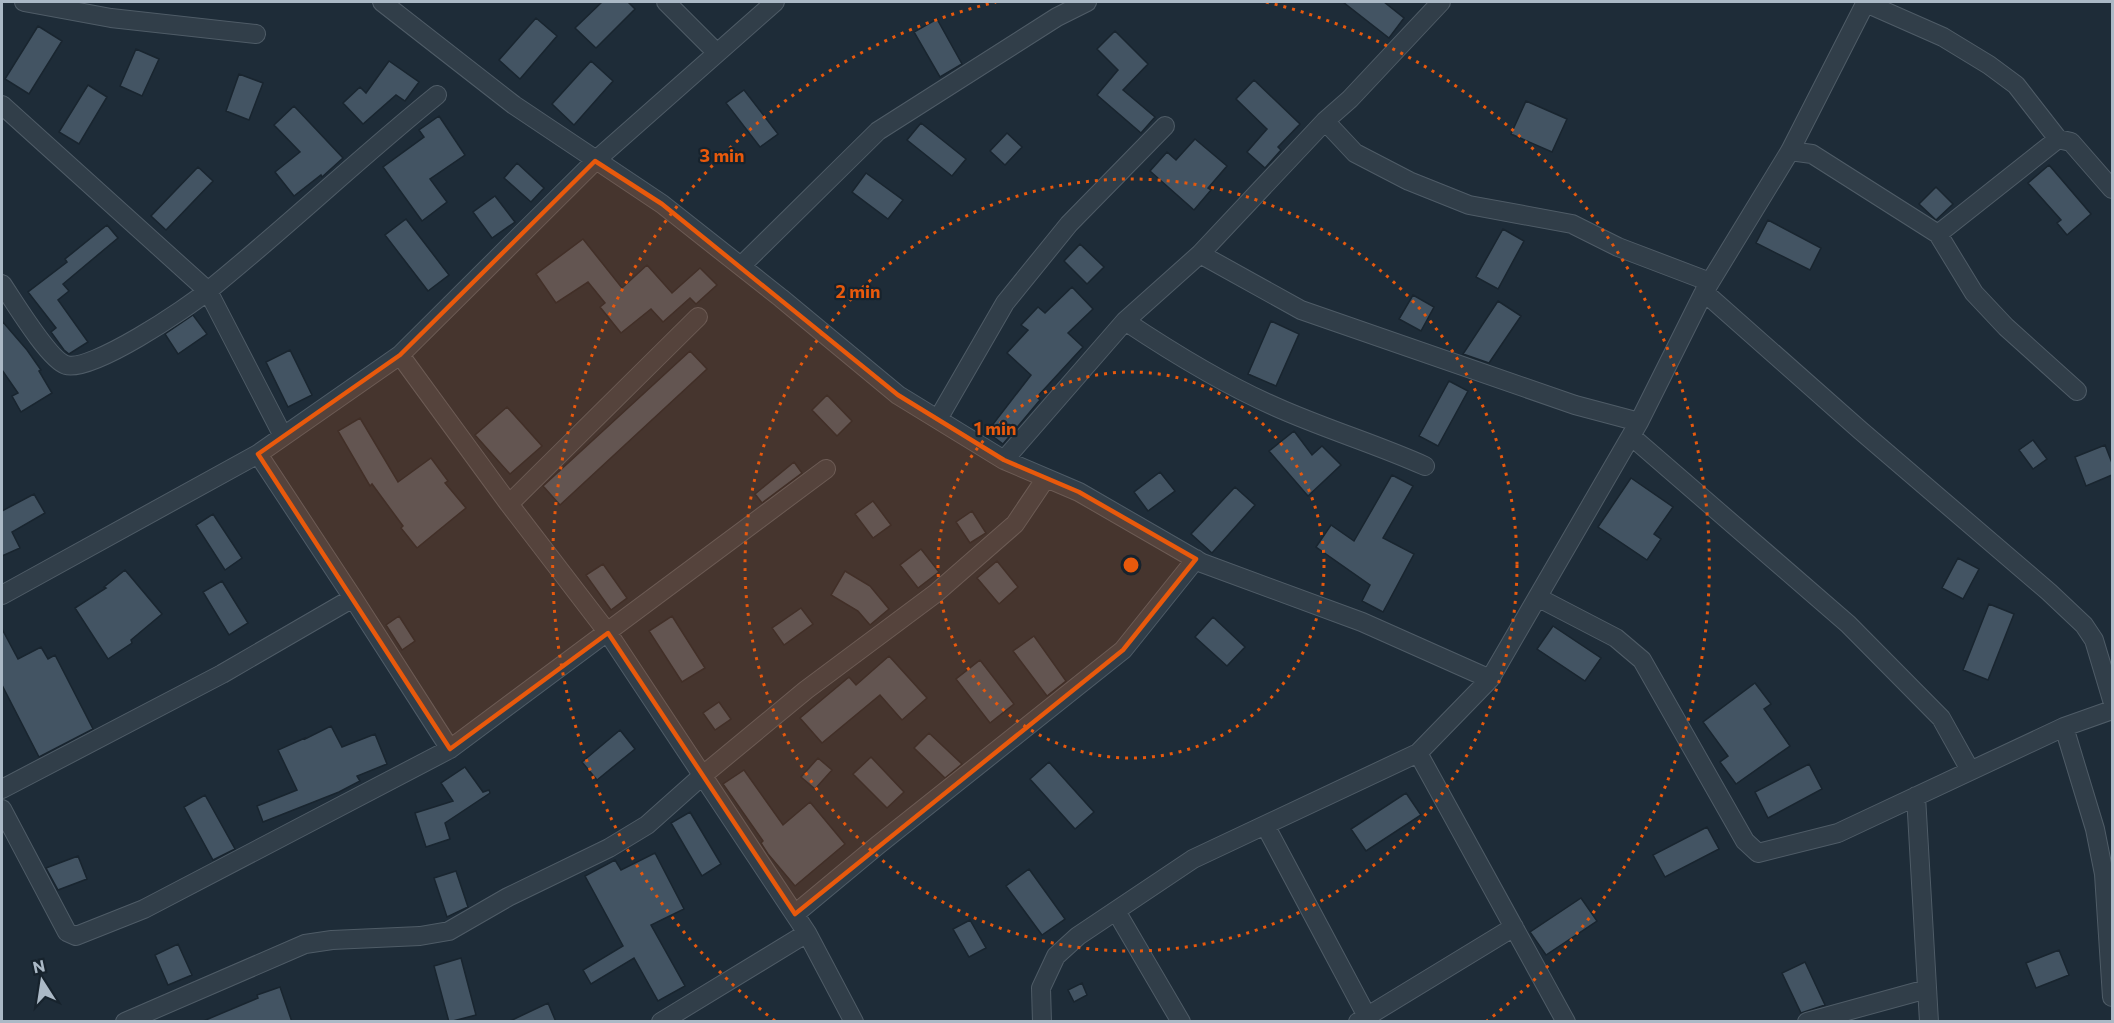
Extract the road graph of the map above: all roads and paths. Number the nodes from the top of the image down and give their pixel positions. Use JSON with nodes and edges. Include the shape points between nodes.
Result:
{"nodes":[{"id":1,"x":24,"y":2,"type":"edge"},
{"id":2,"x":382,"y":2,"type":"edge"},
{"id":3,"x":666,"y":2,"type":"edge"},
{"id":4,"x":775,"y":2,"type":"edge"},
{"id":5,"x":1087,"y":2,"type":"edge"},
{"id":6,"x":1441,"y":2,"type":"edge"},
{"id":7,"x":1866,"y":2,"type":"edge"},
{"id":8,"x":256,"y":34,"type":"dead end"},
{"id":9,"x":717,"y":53,"type":"junction"},
{"id":10,"x":437,"y":94,"type":"dead end"},
{"id":11,"x":2,"y":105,"type":"edge"},
{"id":12,"x":1325,"y":121,"type":"junction"},
{"id":13,"x":1165,"y":126,"type":"dead end"},
{"id":14,"x":2058,"y":140,"type":"junction"},
{"id":15,"x":1790,"y":152,"type":"junction"},
{"id":16,"x":595,"y":161,"type":"junction"},
{"id":17,"x":2112,"y":189,"type":"edge"},
{"id":18,"x":1938,"y":234,"type":"junction"},
{"id":19,"x":1200,"y":254,"type":"junction"},
{"id":20,"x":741,"y":266,"type":"junction"},
{"id":21,"x":2,"y":284,"type":"edge"},
{"id":22,"x":1707,"y":287,"type":"junction"},
{"id":23,"x":207,"y":291,"type":"junction"},
{"id":24,"x":698,"y":317,"type":"dead end"},
{"id":25,"x":1125,"y":321,"type":"junction"},
{"id":26,"x":400,"y":355,"type":"junction"},
{"id":27,"x":2077,"y":391,"type":"dead end"},
{"id":28,"x":938,"y":419,"type":"junction"},
{"id":29,"x":1635,"y":429,"type":"junction"},
{"id":30,"x":283,"y":436,"type":"junction"},
{"id":31,"x":258,"y":454,"type":"junction"},
{"id":32,"x":1004,"y":460,"type":"junction"},
{"id":33,"x":1425,"y":466,"type":"dead end"},
{"id":34,"x":826,"y":469,"type":"dead end"},
{"id":35,"x":1047,"y":478,"type":"junction"},
{"id":36,"x":509,"y":504,"type":"junction"},
{"id":37,"x":1196,"y":559,"type":"junction"},
{"id":38,"x":2,"y":595,"type":"edge"},
{"id":39,"x":353,"y":598,"type":"junction"},
{"id":40,"x":1539,"y":598,"type":"junction"},
{"id":41,"x":608,"y":633,"type":"junction"},
{"id":42,"x":1490,"y":679,"type":"junction"},
{"id":43,"x":2112,"y":700,"type":"edge"},
{"id":44,"x":2112,"y":710,"type":"edge"},
{"id":45,"x":2064,"y":727,"type":"junction"},
{"id":46,"x":450,"y":749,"type":"junction"},
{"id":47,"x":1418,"y":753,"type":"junction"},
{"id":48,"x":1970,"y":770,"type":"junction"},
{"id":49,"x":702,"y":776,"type":"junction"},
{"id":50,"x":2,"y":789,"type":"edge"},
{"id":51,"x":1916,"y":796,"type":"junction"},
{"id":52,"x":2,"y":810,"type":"edge"},
{"id":53,"x":1265,"y":825,"type":"junction"},
{"id":54,"x":1116,"y":911,"type":"junction"},
{"id":55,"x":795,"y":914,"type":"junction"},
{"id":56,"x":1514,"y":927,"type":"junction"},
{"id":57,"x":807,"y":933,"type":"junction"},
{"id":58,"x":1927,"y":989,"type":"junction"},
{"id":59,"x":2112,"y":997,"type":"edge"},
{"id":60,"x":1365,"y":1020,"type":"edge"},
{"id":61,"x":125,"y":1022,"type":"edge"},
{"id":62,"x":661,"y":1022,"type":"edge"},
{"id":63,"x":854,"y":1022,"type":"edge"},
{"id":64,"x":1042,"y":1022,"type":"edge"},
{"id":65,"x":1181,"y":1022,"type":"edge"},
{"id":66,"x":1566,"y":1022,"type":"edge"},
{"id":67,"x":1807,"y":1022,"type":"edge"},
{"id":68,"x":1929,"y":1022,"type":"edge"}],
"edges":[{"from":1,"to":8,"type":"street","via":[[111,18]]},
{"from":2,"to":16,"type":"street","via":[[513,105]]},
{"from":3,"to":9,"type":"street"},
{"from":4,"to":9,"type":"street"},
{"from":5,"to":20,"type":"street","via":[[878,131]]},
{"from":6,"to":12,"type":"street"},
{"from":7,"to":14,"type":"street","via":[[1943,37],[2016,84]]},
{"from":7,"to":15,"type":"street"},
{"from":9,"to":16,"type":"street"},
{"from":10,"to":23,"type":"street"},
{"from":11,"to":23,"type":"street"},
{"from":12,"to":19,"type":"street"},
{"from":12,"to":22,"type":"street","via":[[1355,153],[1409,181],[1469,205],[1572,224]]},
{"from":13,"to":28,"type":"street","via":[[1069,224],[1005,303]]},
{"from":14,"to":17,"type":"street","via":[[2071,142]]},
{"from":14,"to":18,"type":"street"},
{"from":15,"to":18,"type":"street","via":[[1812,154]]},
{"from":15,"to":22,"type":"street"},
{"from":16,"to":20,"type":"street","via":[[662,204]]},
{"from":16,"to":26,"type":"street"},
{"from":18,"to":27,"type":"street","via":[[1974,293]]},
{"from":19,"to":25,"type":"street"},
{"from":19,"to":29,"type":"street","via":[[1301,310]]},
{"from":20,"to":28,"type":"street","via":[[898,395]]},
{"from":21,"to":23,"type":"street","via":[[52,355],[73,366],[128,343]]},
{"from":22,"to":29,"type":"street"},
{"from":22,"to":43,"type":"street","via":[[2084,625],[2094,640]]},
{"from":23,"to":30,"type":"street"},
{"from":24,"to":36,"type":"street"},
{"from":25,"to":32,"type":"street"},
{"from":25,"to":33,"type":"street","via":[[1186,361],[1275,407]]},
{"from":26,"to":30,"type":"street"},
{"from":26,"to":36,"type":"street"},
{"from":28,"to":32,"type":"street"},
{"from":29,"to":40,"type":"street"},
{"from":29,"to":48,"type":"street","via":[[1848,624],[1941,718]]},
{"from":30,"to":31,"type":"street"},
{"from":31,"to":38,"type":"street"},
{"from":31,"to":39,"type":"street"},
{"from":32,"to":35,"type":"street"},
{"from":34,"to":41,"type":"street"},
{"from":35,"to":37,"type":"street"},
{"from":35,"to":49,"type":"street","via":[[1015,524],[936,593],[806,690]]},
{"from":36,"to":41,"type":"street"},
{"from":37,"to":42,"type":"street","via":[[1362,622]]},
{"from":37,"to":55,"type":"street","via":[[1123,650]]},
{"from":39,"to":46,"type":"street"},
{"from":39,"to":50,"type":"street","via":[[222,675]]},
{"from":40,"to":42,"type":"street"},
{"from":40,"to":51,"type":"street","via":[[1616,638],[1642,660],[1745,841],[1758,853],[1838,832]]},
{"from":41,"to":46,"type":"street"},
{"from":41,"to":49,"type":"street"},
{"from":42,"to":47,"type":"street"},
{"from":44,"to":45,"type":"street"},
{"from":45,"to":48,"type":"street"},
{"from":45,"to":59,"type":"street","via":[[2095,829],[2104,874]]},
{"from":46,"to":52,"type":"street","via":[[144,909],[76,936],[67,932],[56,914]]},
{"from":47,"to":53,"type":"street"},
{"from":47,"to":56,"type":"street"},
{"from":48,"to":51,"type":"street"},
{"from":49,"to":55,"type":"street"},
{"from":49,"to":61,"type":"street","via":[[647,825],[618,843],[449,931],[305,944]]},
{"from":51,"to":58,"type":"street"},
{"from":53,"to":54,"type":"street","via":[[1193,859]]},
{"from":53,"to":60,"type":"street"},
{"from":54,"to":64,"type":"street","via":[[1056,956],[1041,988]]},
{"from":54,"to":65,"type":"street"},
{"from":55,"to":57,"type":"street"},
{"from":56,"to":60,"type":"street"},
{"from":56,"to":66,"type":"street"},
{"from":57,"to":62,"type":"street"},
{"from":57,"to":63,"type":"street"},
{"from":58,"to":67,"type":"street"},
{"from":58,"to":68,"type":"street"}]}
